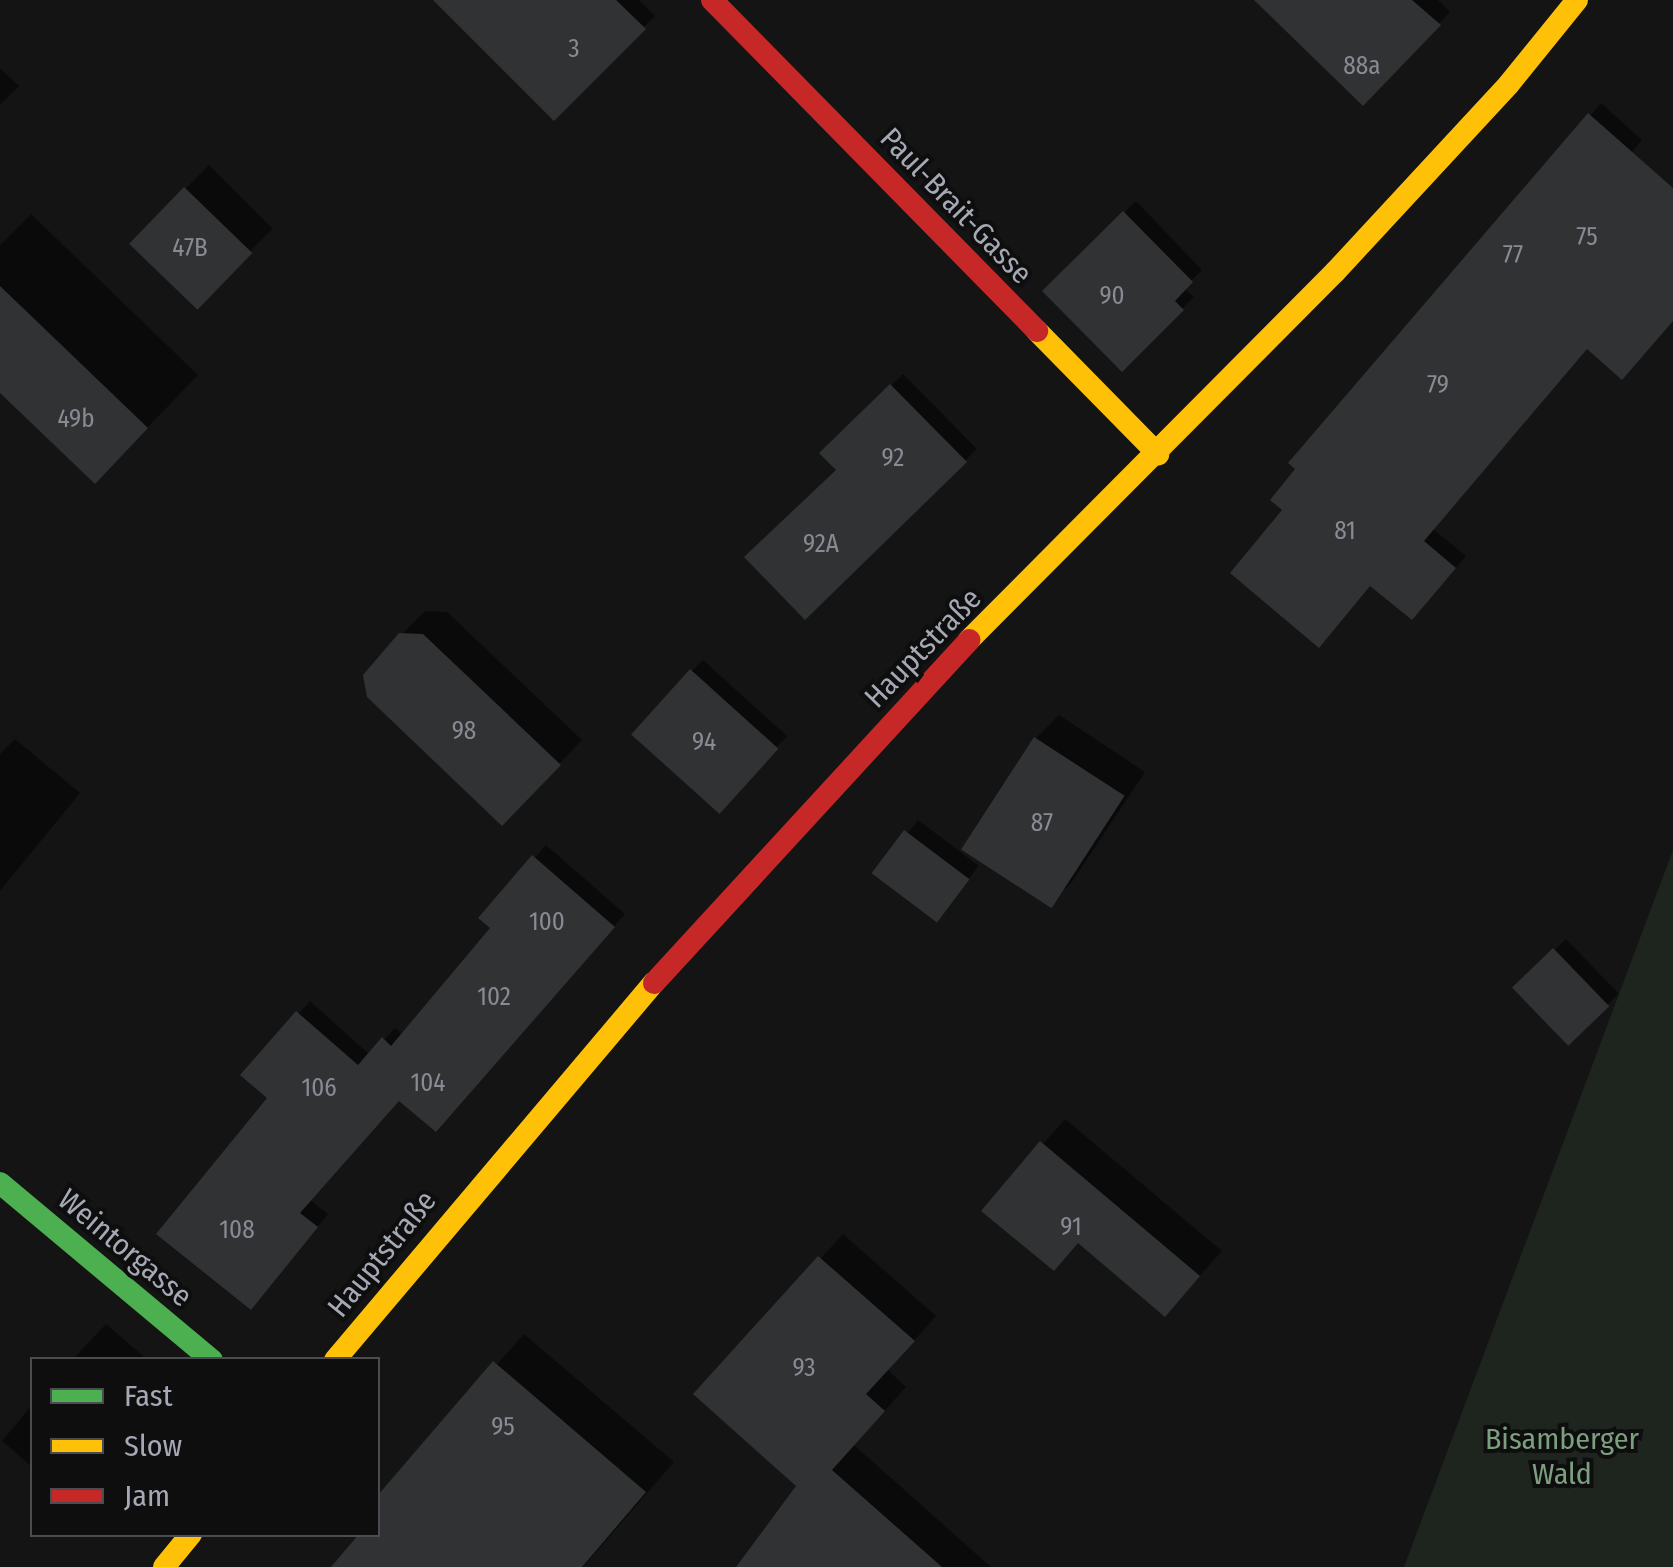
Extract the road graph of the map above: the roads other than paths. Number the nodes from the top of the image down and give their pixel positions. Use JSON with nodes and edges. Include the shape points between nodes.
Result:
{"nodes":[{"id":1,"x":712,"y":0,"type":"edge"},
{"id":2,"x":1578,"y":0,"type":"edge"},
{"id":3,"x":1158,"y":454,"type":"junction"},
{"id":4,"x":0,"y":1183,"type":"edge"},
{"id":5,"x":208,"y":1357,"type":"edge"},
{"id":6,"x":337,"y":1357,"type":"edge"},
{"id":7,"x":189,"y":1537,"type":"edge"},
{"id":8,"x":164,"y":1567,"type":"edge"}],
"edges":[{"from":1,"to":3,"type":"main road","name":"Paul-Brait-Gasse"},
{"from":2,"to":3,"type":"main road","name":"Hauptstraße","via":[[1509,84]]},
{"from":3,"to":6,"type":"main road","name":"Hauptstraße","via":[[936,674],[578,1067]]},
{"from":4,"to":5,"type":"main road","name":"Weintorgasse"},
{"from":7,"to":8,"type":"main road"}]}
